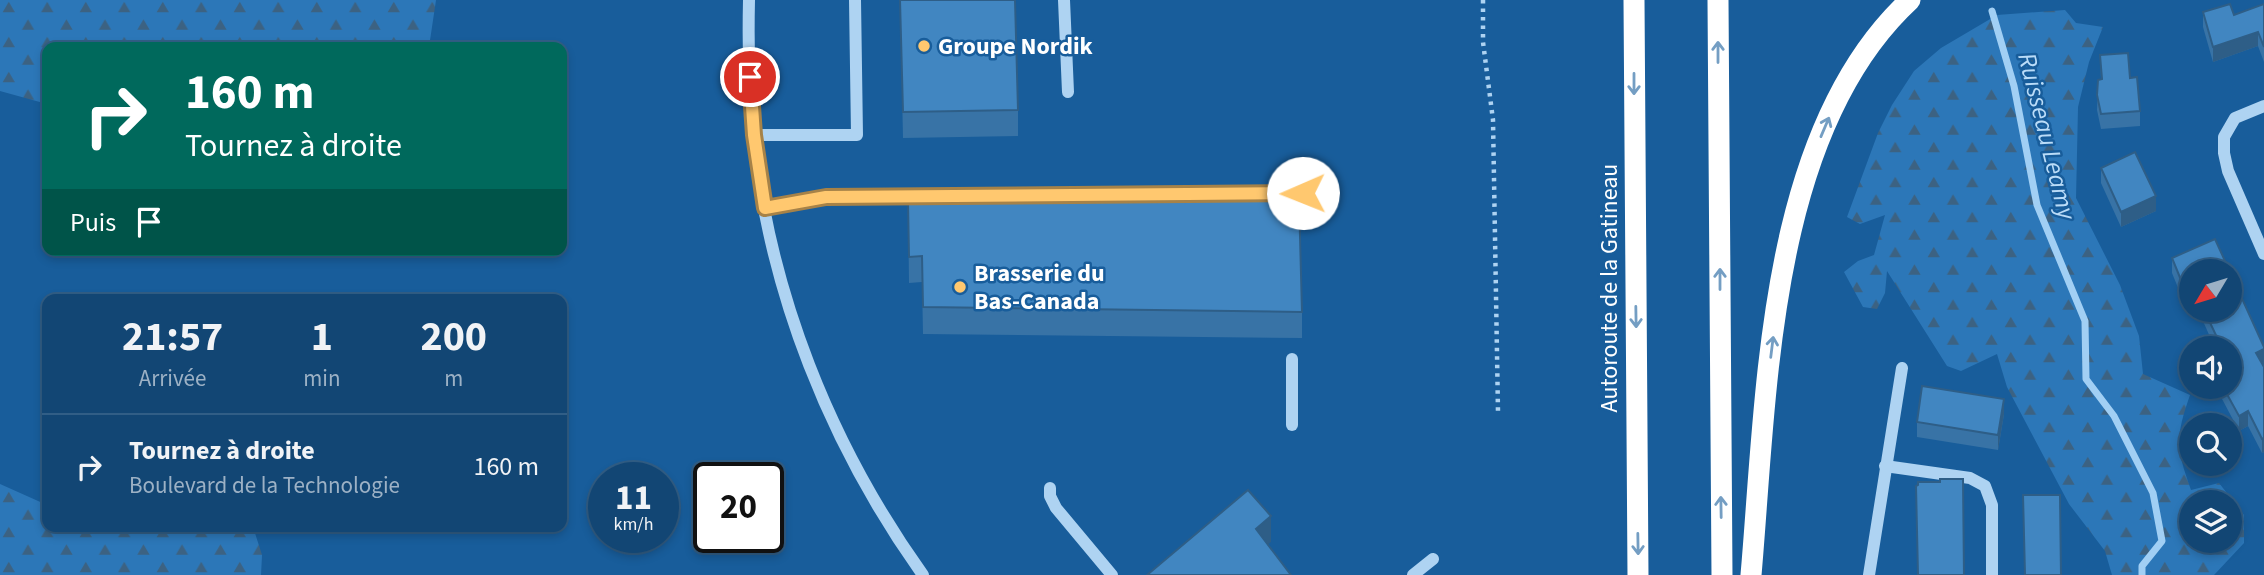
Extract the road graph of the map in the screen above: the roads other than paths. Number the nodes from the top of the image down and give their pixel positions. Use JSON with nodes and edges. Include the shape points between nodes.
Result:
{"nodes":[{"id":1,"x":748,"y":0,"type":"edge"},
{"id":2,"x":855,"y":0,"type":"edge"},
{"id":3,"x":1064,"y":0,"type":"edge"},
{"id":4,"x":1718,"y":0,"type":"edge"},
{"id":5,"x":1910,"y":0,"type":"edge"},
{"id":6,"x":1633,"y":5,"type":"edge"},
{"id":7,"x":1068,"y":92,"type":"dead end"},
{"id":8,"x":2264,"y":106,"type":"edge"},
{"id":9,"x":754,"y":135,"type":"junction"},
{"id":10,"x":1303,"y":193,"type":"dead end"},
{"id":11,"x":765,"y":208,"type":"junction"},
{"id":12,"x":2264,"y":254,"type":"edge"},
{"id":13,"x":1292,"y":359,"type":"dead end"},
{"id":14,"x":1902,"y":368,"type":"dead end"},
{"id":15,"x":1292,"y":425,"type":"dead end"},
{"id":16,"x":1885,"y":466,"type":"junction"},
{"id":17,"x":1050,"y":488,"type":"dead end"},
{"id":18,"x":1433,"y":559,"type":"dead end"},
{"id":19,"x":923,"y":575,"type":"edge"},
{"id":20,"x":1112,"y":575,"type":"edge"},
{"id":21,"x":1413,"y":575,"type":"edge"},
{"id":22,"x":1638,"y":575,"type":"edge"},
{"id":23,"x":1722,"y":575,"type":"edge"},
{"id":24,"x":1751,"y":575,"type":"edge"},
{"id":25,"x":1869,"y":575,"type":"edge"},
{"id":26,"x":1992,"y":575,"type":"edge"}],
"edges":[{"from":1,"to":9,"type":"street"},
{"from":2,"to":9,"type":"street","via":[[857,135]]},
{"from":3,"to":7,"type":"street"},
{"from":23,"to":4,"type":"highway","one_way":true},
{"from":24,"to":5,"type":"highway","one_way":true,"via":[[1775,324],[1800,196],[1822,134],[1850,77]]},
{"from":6,"to":22,"type":"highway","name":"Autoroute de la Gatineau","one_way":true},
{"from":8,"to":12,"type":"street","via":[[2235,118],[2224,137],[2228,171]]},
{"from":9,"to":11,"type":"street"},
{"from":10,"to":11,"type":"street","via":[[826,197]]},
{"from":11,"to":19,"type":"street","via":[[786,299],[825,404],[882,514]]},
{"from":13,"to":15,"type":"street"},
{"from":14,"to":16,"type":"street"},
{"from":16,"to":25,"type":"street"},
{"from":16,"to":26,"type":"street","via":[[1970,478],[1985,486],[1992,505]]},
{"from":17,"to":20,"type":"street","via":[[1056,508]]},
{"from":18,"to":21,"type":"street"}]}
